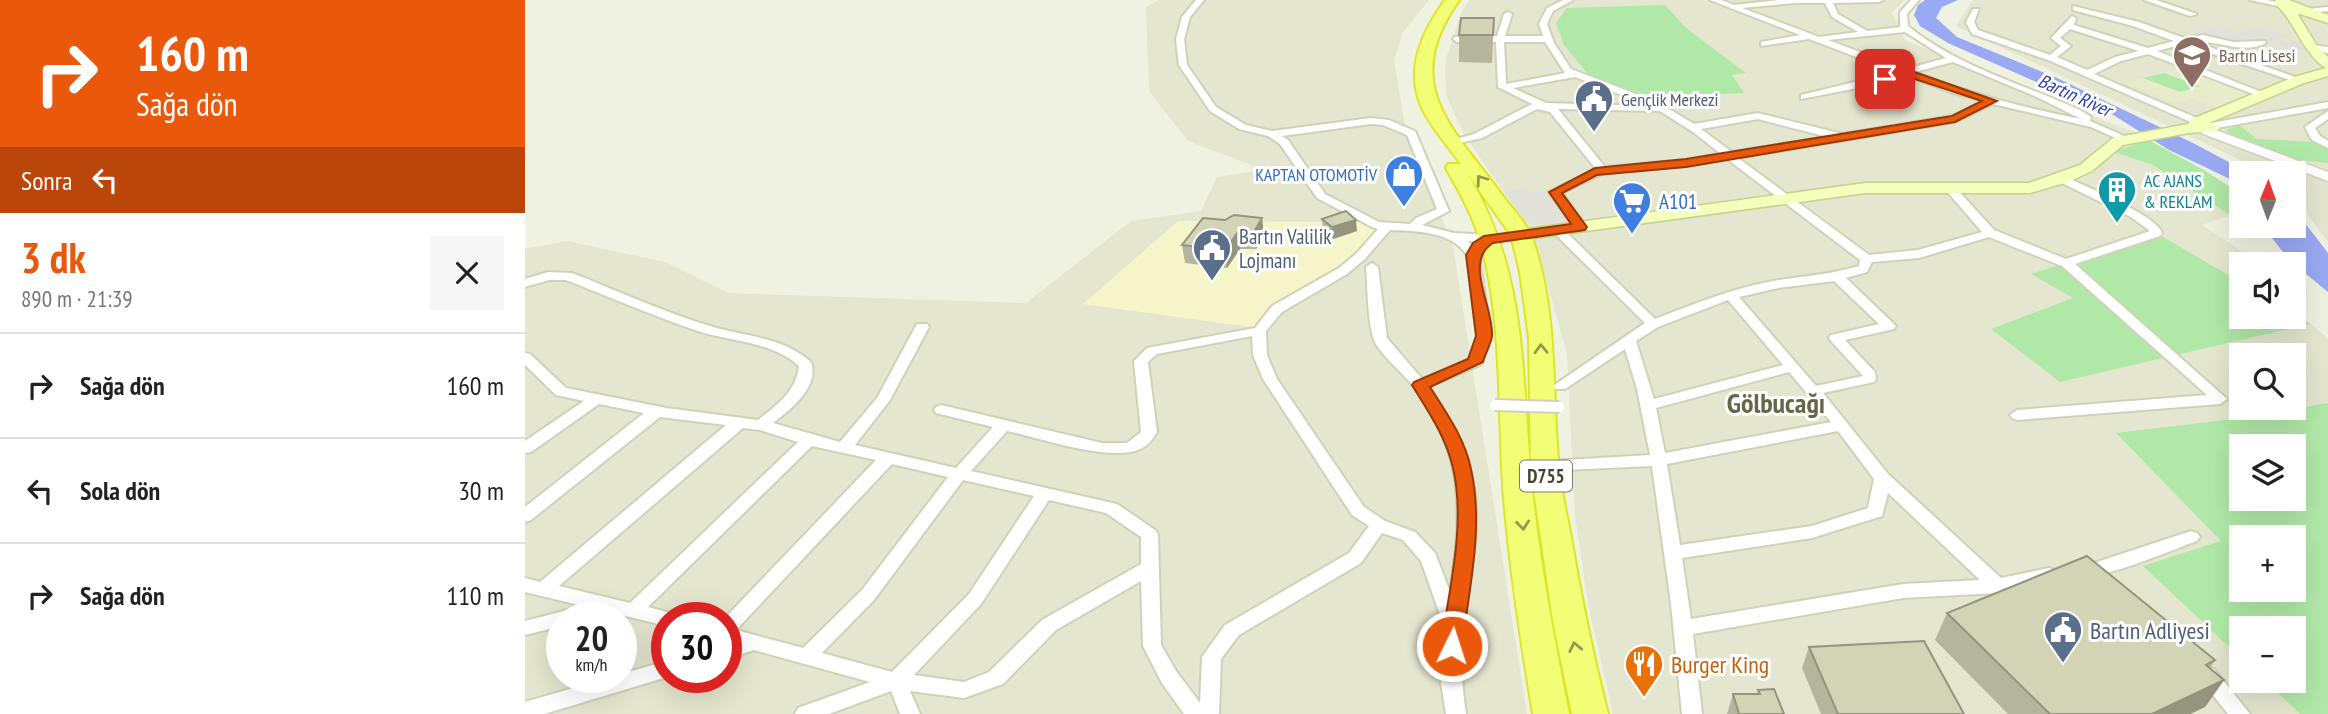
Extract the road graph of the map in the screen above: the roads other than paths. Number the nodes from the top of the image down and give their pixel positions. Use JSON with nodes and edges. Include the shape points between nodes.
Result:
{"nodes":[{"id":1,"x":1200,"y":0,"type":"edge"},
{"id":2,"x":1438,"y":0,"type":"edge"},
{"id":3,"x":1452,"y":0,"type":"edge"},
{"id":4,"x":1569,"y":0,"type":"edge"},
{"id":5,"x":1714,"y":0,"type":"edge"},
{"id":6,"x":1829,"y":0,"type":"edge"},
{"id":7,"x":1879,"y":0,"type":"edge"},
{"id":8,"x":1915,"y":0,"type":"edge"},
{"id":9,"x":2148,"y":0,"type":"edge"},
{"id":10,"x":2254,"y":0,"type":"edge"},
{"id":11,"x":2282,"y":3,"type":"edge"},
{"id":12,"x":2079,"y":4,"type":"edge"},
{"id":13,"x":1732,"y":7,"type":"junction"},
{"id":14,"x":2328,"y":9,"type":"edge"},
{"id":15,"x":1976,"y":11,"type":"dead end"},
{"id":16,"x":2304,"y":11,"type":"junction"},
{"id":17,"x":2193,"y":13,"type":"dead end"},
{"id":18,"x":1508,"y":14,"type":"dead end"},
{"id":19,"x":2328,"y":19,"type":"edge"},
{"id":20,"x":2069,"y":26,"type":"junction"},
{"id":21,"x":1907,"y":29,"type":"junction"},
{"id":22,"x":1864,"y":32,"type":"junction"},
{"id":23,"x":1817,"y":37,"type":"junction"},
{"id":24,"x":1457,"y":39,"type":"edge"},
{"id":25,"x":1500,"y":39,"type":"junction"},
{"id":26,"x":1548,"y":39,"type":"junction"},
{"id":27,"x":2183,"y":41,"type":"junction"},
{"id":28,"x":2262,"y":43,"type":"dead end"},
{"id":29,"x":1764,"y":44,"type":"dead end"},
{"id":30,"x":2323,"y":48,"type":"edge"},
{"id":31,"x":2149,"y":51,"type":"junction"},
{"id":32,"x":1956,"y":58,"type":"junction"},
{"id":33,"x":2051,"y":58,"type":"junction"},
{"id":34,"x":2328,"y":71,"type":"edge"},
{"id":35,"x":1906,"y":72,"type":"junction"},
{"id":36,"x":1576,"y":74,"type":"junction"},
{"id":37,"x":2086,"y":74,"type":"junction"},
{"id":38,"x":2299,"y":80,"type":"junction"},
{"id":39,"x":1503,"y":87,"type":"junction"},
{"id":40,"x":2265,"y":95,"type":"junction"},
{"id":41,"x":1804,"y":97,"type":"dead end"},
{"id":42,"x":1992,"y":101,"type":"junction"},
{"id":43,"x":1545,"y":105,"type":"junction"},
{"id":44,"x":2328,"y":105,"type":"edge"},
{"id":45,"x":1664,"y":109,"type":"junction"},
{"id":46,"x":2326,"y":117,"type":"edge"},
{"id":47,"x":2094,"y":125,"type":"junction"},
{"id":48,"x":2203,"y":126,"type":"junction"},
{"id":49,"x":1693,"y":127,"type":"junction"},
{"id":50,"x":1272,"y":134,"type":"junction"},
{"id":51,"x":1847,"y":138,"type":"junction"},
{"id":52,"x":2130,"y":138,"type":"junction"},
{"id":53,"x":1454,"y":143,"type":"junction"},
{"id":54,"x":2328,"y":145,"type":"edge"},
{"id":55,"x":1730,"y":156,"type":"junction"},
{"id":56,"x":1602,"y":170,"type":"junction"},
{"id":57,"x":2328,"y":177,"type":"edge"},
{"id":58,"x":2062,"y":180,"type":"junction"},
{"id":59,"x":1951,"y":189,"type":"junction"},
{"id":60,"x":1785,"y":200,"type":"junction"},
{"id":61,"x":1386,"y":227,"type":"junction"},
{"id":62,"x":1580,"y":227,"type":"junction"},
{"id":63,"x":1412,"y":228,"type":"junction"},
{"id":64,"x":1557,"y":230,"type":"junction"},
{"id":65,"x":1990,"y":233,"type":"junction"},
{"id":66,"x":1521,"y":235,"type":"junction"},
{"id":67,"x":1454,"y":237,"type":"junction"},
{"id":68,"x":1481,"y":247,"type":"junction"},
{"id":69,"x":1866,"y":259,"type":"junction"},
{"id":70,"x":2066,"y":263,"type":"junction"},
{"id":71,"x":1373,"y":267,"type":"dead end"},
{"id":72,"x":1837,"y":277,"type":"junction"},
{"id":73,"x":525,"y":283,"type":"edge"},
{"id":74,"x":1730,"y":295,"type":"junction"},
{"id":75,"x":1653,"y":324,"type":"junction"},
{"id":76,"x":922,"y":327,"type":"dead end"},
{"id":77,"x":1259,"y":331,"type":"junction"},
{"id":78,"x":1629,"y":340,"type":"junction"},
{"id":79,"x":526,"y":359,"type":"edge"},
{"id":80,"x":1792,"y":367,"type":"junction"},
{"id":81,"x":1420,"y":385,"type":"junction"},
{"id":82,"x":1560,"y":387,"type":"dead end"},
{"id":83,"x":1812,"y":391,"type":"junction"},
{"id":84,"x":597,"y":399,"type":"junction"},
{"id":85,"x":1495,"y":405,"type":"dead end"},
{"id":86,"x":1649,"y":405,"type":"junction"},
{"id":87,"x":1559,"y":407,"type":"dead end"},
{"id":88,"x":941,"y":410,"type":"dead end"},
{"id":89,"x":657,"y":411,"type":"junction"},
{"id":90,"x":2017,"y":415,"type":"dead end"},
{"id":91,"x":741,"y":421,"type":"junction"},
{"id":92,"x":1005,"y":424,"type":"junction"},
{"id":93,"x":761,"y":425,"type":"junction"},
{"id":94,"x":1842,"y":425,"type":"junction"},
{"id":95,"x":809,"y":440,"type":"junction"},
{"id":96,"x":525,"y":447,"type":"edge"},
{"id":97,"x":844,"y":448,"type":"junction"},
{"id":98,"x":888,"y":458,"type":"junction"},
{"id":99,"x":1659,"y":460,"type":"junction"},
{"id":100,"x":1565,"y":465,"type":"dead end"},
{"id":101,"x":959,"y":474,"type":"junction"},
{"id":102,"x":1881,"y":478,"type":"junction"},
{"id":103,"x":1045,"y":493,"type":"junction"},
{"id":104,"x":525,"y":516,"type":"edge"},
{"id":105,"x":1379,"y":525,"type":"junction"},
{"id":106,"x":2190,"y":537,"type":"dead end"},
{"id":107,"x":1672,"y":552,"type":"junction"},
{"id":108,"x":1151,"y":566,"type":"junction"},
{"id":109,"x":2098,"y":569,"type":"junction"},
{"id":110,"x":1998,"y":586,"type":"junction"},
{"id":111,"x":534,"y":587,"type":"edge"},
{"id":112,"x":2118,"y":588,"type":"edge"},
{"id":113,"x":596,"y":602,"type":"edge"},
{"id":114,"x":637,"y":607,"type":"edge"},
{"id":115,"x":742,"y":612,"type":"edge"},
{"id":116,"x":546,"y":623,"type":"edge"},
{"id":117,"x":1452,"y":624,"type":"junction"},
{"id":118,"x":525,"y":628,"type":"edge"},
{"id":119,"x":1684,"y":628,"type":"junction"},
{"id":120,"x":742,"y":639,"type":"edge"},
{"id":121,"x":757,"y":642,"type":"junction"},
{"id":122,"x":742,"y":646,"type":"edge"},
{"id":123,"x":807,"y":656,"type":"junction"},
{"id":124,"x":2197,"y":663,"type":"edge"},
{"id":125,"x":651,"y":674,"type":"edge"},
{"id":126,"x":896,"y":681,"type":"junction"},
{"id":127,"x":525,"y":711,"type":"edge"},
{"id":128,"x":805,"y":714,"type":"edge"},
{"id":129,"x":910,"y":714,"type":"edge"},
{"id":130,"x":1196,"y":714,"type":"edge"},
{"id":131,"x":1209,"y":714,"type":"edge"},
{"id":132,"x":1456,"y":714,"type":"edge"},
{"id":133,"x":1551,"y":714,"type":"edge"},
{"id":134,"x":1590,"y":714,"type":"edge"},
{"id":135,"x":1692,"y":714,"type":"edge"},
{"id":136,"x":2240,"y":714,"type":"edge"}],
"edges":[{"from":1,"to":50,"type":"street","via":[[1186,17],[1180,39],[1183,65],[1213,109],[1243,127]]},
{"from":2,"to":68,"type":"highway","number":"D755","via":[[1413,39],[1409,85],[1416,111],[1468,187]]},
{"from":3,"to":53,"type":"highway","number":"D755","via":[[1429,37],[1422,61],[1430,107]]},
{"from":4,"to":26,"type":"street","via":[[1550,10],[1543,24]]},
{"from":5,"to":13,"type":"street"},
{"from":6,"to":7,"type":"street"},
{"from":6,"to":13,"type":"street"},
{"from":6,"to":22,"type":"street","via":[[1835,15]]},
{"from":8,"to":21,"type":"street","via":[[1903,14]]},
{"from":9,"to":17,"type":"street"},
{"from":10,"to":11,"type":"street"},
{"from":11,"to":16,"type":"main road"},
{"from":11,"to":30,"type":"main road"},
{"from":12,"to":20,"type":"street"},
{"from":12,"to":27,"type":"street"},
{"from":13,"to":23,"type":"street"},
{"from":14,"to":16,"type":"street"},
{"from":15,"to":33,"type":"street","via":[[1970,22],[1975,32]]},
{"from":16,"to":19,"type":"main road"},
{"from":18,"to":25,"type":"street"},
{"from":20,"to":31,"type":"street"},
{"from":20,"to":33,"type":"street","via":[[2055,38],[2067,46]]},
{"from":21,"to":22,"type":"street"},
{"from":21,"to":32,"type":"street"},
{"from":22,"to":23,"type":"street"},
{"from":23,"to":29,"type":"street"},
{"from":23,"to":35,"type":"street"},
{"from":24,"to":25,"type":"street"},
{"from":25,"to":26,"type":"street"},
{"from":25,"to":39,"type":"street"},
{"from":26,"to":36,"type":"street","via":[[1568,71]]},
{"from":27,"to":28,"type":"street","via":[[2190,37],[2233,45]]},
{"from":27,"to":31,"type":"street"},
{"from":27,"to":38,"type":"street"},
{"from":30,"to":34,"type":"main road"},
{"from":31,"to":37,"type":"street"},
{"from":31,"to":40,"type":"street"},
{"from":32,"to":35,"type":"street"},
{"from":32,"to":47,"type":"street","via":[[2031,90]]},
{"from":33,"to":37,"type":"street"},
{"from":34,"to":38,"type":"main road"},
{"from":35,"to":41,"type":"street"},
{"from":35,"to":42,"type":"street"},
{"from":36,"to":39,"type":"street"},
{"from":36,"to":45,"type":"street"},
{"from":37,"to":48,"type":"street"},
{"from":38,"to":40,"type":"main road"},
{"from":39,"to":43,"type":"street"},
{"from":40,"to":48,"type":"main road"},
{"from":42,"to":47,"type":"street"},
{"from":42,"to":51,"type":"street","via":[[1955,119]]},
{"from":43,"to":45,"type":"street"},
{"from":43,"to":53,"type":"street"},
{"from":43,"to":56,"type":"street"},
{"from":44,"to":48,"type":"street"},
{"from":45,"to":49,"type":"street"},
{"from":46,"to":54,"type":"street","via":[[2310,127],[2316,138]]},
{"from":47,"to":52,"type":"street"},
{"from":48,"to":52,"type":"main road"},
{"from":48,"to":57,"type":"street"},
{"from":49,"to":51,"type":"street","via":[[1758,117]]},
{"from":49,"to":55,"type":"street"},
{"from":50,"to":61,"type":"street","via":[[1285,142],[1321,196]]},
{"from":50,"to":63,"type":"street","via":[[1371,121],[1411,133],[1443,211]]},
{"from":51,"to":55,"type":"street"},
{"from":52,"to":58,"type":"main road","via":[[2118,141],[2085,169]]},
{"from":66,"to":53,"type":"highway","number":"D755","one_way":true},
{"from":55,"to":56,"type":"street"},
{"from":55,"to":60,"type":"street"},
{"from":56,"to":62,"type":"street","via":[[1555,192]]},
{"from":58,"to":59,"type":"main road","via":[[2030,188]]},
{"from":58,"to":70,"type":"street","via":[[2150,223],[2156,233]]},
{"from":59,"to":60,"type":"main road","via":[[1865,188]]},
{"from":59,"to":65,"type":"street"},
{"from":60,"to":62,"type":"main road"},
{"from":60,"to":69,"type":"street"},
{"from":61,"to":63,"type":"street"},
{"from":61,"to":77,"type":"street","via":[[1343,271],[1277,309]]},
{"from":62,"to":64,"type":"main road"},
{"from":63,"to":67,"type":"street"},
{"from":64,"to":66,"type":"main road"},
{"from":64,"to":75,"type":"street"},
{"from":65,"to":69,"type":"street","via":[[1919,254]]},
{"from":65,"to":70,"type":"street"},
{"from":66,"to":68,"type":"highway"},
{"from":134,"to":66,"type":"highway","number":"D755","one_way":true,"via":[[1569,621],[1545,470],[1541,338]]},
{"from":67,"to":68,"type":"street","via":[[1467,246]]},
{"from":67,"to":68,"type":"street","via":[[1479,236]]},
{"from":68,"to":81,"type":"street","via":[[1484,336],[1475,362]]},
{"from":68,"to":133,"type":"highway","number":"D755","one_way":true,"via":[[1504,290],[1530,599]]},
{"from":69,"to":72,"type":"street","via":[[1863,269]]},
{"from":70,"to":90,"type":"street","via":[[2220,398]]},
{"from":71,"to":81,"type":"street","via":[[1380,339]]},
{"from":72,"to":74,"type":"street"},
{"from":72,"to":83,"type":"street","via":[[1889,326],[1836,338],[1869,379]]},
{"from":73,"to":93,"type":"street","via":[[568,276],[706,330],[796,355],[806,365],[804,381]]},
{"from":74,"to":75,"type":"street"},
{"from":74,"to":80,"type":"street"},
{"from":75,"to":78,"type":"street"},
{"from":76,"to":97,"type":"street","via":[[883,400]]},
{"from":77,"to":92,"type":"street","via":[[1152,351],[1141,360],[1149,432],[1140,444],[1126,450]]},
{"from":77,"to":105,"type":"street","via":[[1260,355],[1270,379],[1358,511]]},
{"from":78,"to":82,"type":"street"},
{"from":78,"to":86,"type":"street"},
{"from":79,"to":84,"type":"street","via":[[561,392]]},
{"from":80,"to":83,"type":"street"},
{"from":80,"to":86,"type":"street"},
{"from":81,"to":117,"type":"street","via":[[1446,425],[1462,468],[1467,521]]},
{"from":83,"to":94,"type":"street"},
{"from":84,"to":89,"type":"street"},
{"from":84,"to":96,"type":"street"},
{"from":85,"to":87,"type":"street","bridge":true},
{"from":86,"to":99,"type":"street"},
{"from":88,"to":92,"type":"street"},
{"from":89,"to":91,"type":"street"},
{"from":89,"to":104,"type":"street"},
{"from":91,"to":93,"type":"street"},
{"from":91,"to":111,"type":"street"},
{"from":92,"to":101,"type":"street"},
{"from":93,"to":95,"type":"street"},
{"from":94,"to":99,"type":"street"},
{"from":94,"to":102,"type":"street"},
{"from":95,"to":97,"type":"street"},
{"from":95,"to":114,"type":"street"},
{"from":97,"to":98,"type":"street"},
{"from":98,"to":101,"type":"street"},
{"from":98,"to":115,"type":"street"},
{"from":99,"to":100,"type":"street"},
{"from":99,"to":107,"type":"street"},
{"from":101,"to":103,"type":"street"},
{"from":101,"to":123,"type":"street","via":[[868,595]]},
{"from":102,"to":107,"type":"street","via":[[1876,512],[1812,533]]},
{"from":102,"to":110,"type":"street"},
{"from":103,"to":108,"type":"street","via":[[1120,514],[1149,534]]},
{"from":103,"to":126,"type":"street","via":[[975,599]]},
{"from":105,"to":117,"type":"street","via":[[1409,536],[1429,558]]},
{"from":105,"to":131,"type":"street","via":[[1355,558],[1232,630],[1212,657]]},
{"from":106,"to":109,"type":"street"},
{"from":107,"to":119,"type":"street"},
{"from":108,"to":126,"type":"street","via":[[1049,625],[996,678],[964,690]]},
{"from":108,"to":130,"type":"street","via":[[1152,646]]},
{"from":109,"to":110,"type":"street","via":[[2059,572]]},
{"from":109,"to":112,"type":"street"},
{"from":110,"to":119,"type":"street","via":[[1903,591]]},
{"from":111,"to":113,"type":"street"},
{"from":116,"to":118,"type":"street"},
{"from":117,"to":132,"type":"street","via":[[1450,690]]},
{"from":119,"to":135,"type":"street"},
{"from":120,"to":121,"type":"street"},
{"from":121,"to":122,"type":"street"},
{"from":121,"to":123,"type":"street"},
{"from":123,"to":126,"type":"street"},
{"from":124,"to":136,"type":"street"},
{"from":125,"to":127,"type":"street"},
{"from":126,"to":128,"type":"street"},
{"from":126,"to":129,"type":"street"}]}
